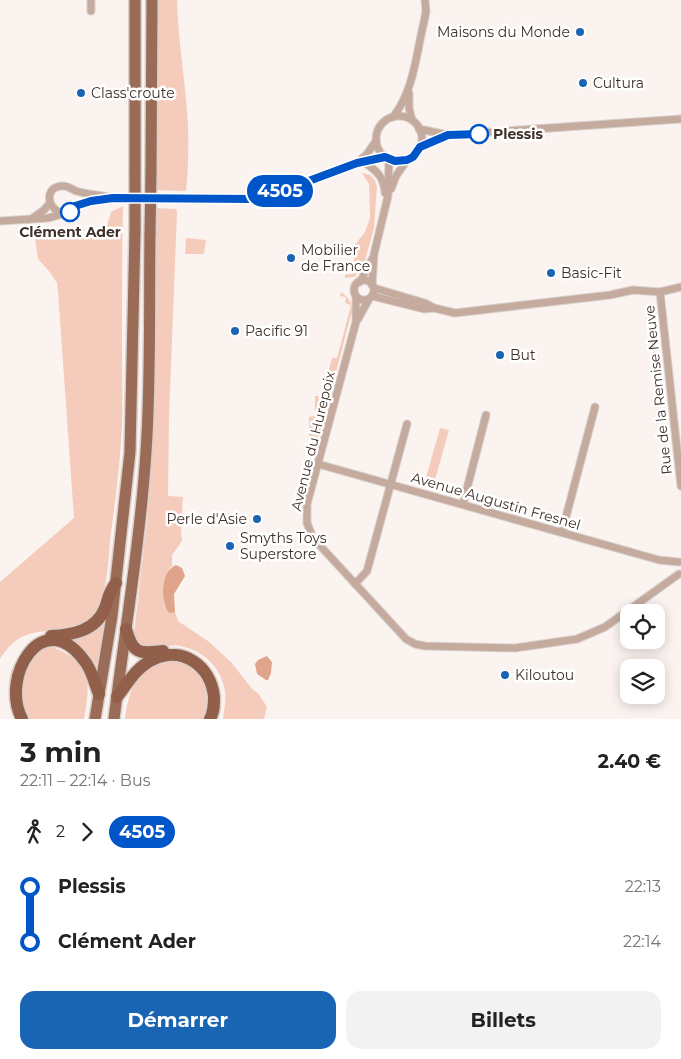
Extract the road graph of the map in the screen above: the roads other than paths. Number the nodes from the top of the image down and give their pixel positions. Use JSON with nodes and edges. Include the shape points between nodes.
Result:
{"nodes":[{"id":1,"x":91,"y":0,"type":"edge"},
{"id":2,"x":136,"y":0,"type":"edge"},
{"id":3,"x":152,"y":0,"type":"edge"},
{"id":4,"x":425,"y":0,"type":"edge"},
{"id":5,"x":91,"y":11,"type":"dead end"},
{"id":6,"x":409,"y":88,"type":"junction"},
{"id":7,"x":393,"y":117,"type":"junction"},
{"id":8,"x":681,"y":119,"type":"edge"},
{"id":9,"x":412,"y":120,"type":"junction"},
{"id":10,"x":419,"y":129,"type":"junction"},
{"id":11,"x":448,"y":135,"type":"junction"},
{"id":12,"x":376,"y":141,"type":"junction"},
{"id":13,"x":420,"y":147,"type":"junction"},
{"id":14,"x":387,"y":158,"type":"junction"},
{"id":15,"x":407,"y":160,"type":"junction"},
{"id":16,"x":360,"y":162,"type":"junction"},
{"id":17,"x":74,"y":191,"type":"junction"},
{"id":18,"x":113,"y":198,"type":"junction"},
{"id":19,"x":387,"y":200,"type":"junction"},
{"id":20,"x":50,"y":203,"type":"junction"},
{"id":21,"x":75,"y":206,"type":"junction"},
{"id":22,"x":62,"y":213,"type":"junction"},
{"id":23,"x":0,"y":220,"type":"edge"},
{"id":24,"x":30,"y":220,"type":"junction"},
{"id":25,"x":374,"y":254,"type":"junction"},
{"id":26,"x":360,"y":282,"type":"junction"},
{"id":27,"x":373,"y":286,"type":"junction"},
{"id":28,"x":681,"y":288,"type":"edge"},
{"id":29,"x":660,"y":292,"type":"junction"},
{"id":30,"x":356,"y":296,"type":"junction"},
{"id":31,"x":371,"y":297,"type":"junction"},
{"id":32,"x":434,"y":308,"type":"junction"},
{"id":33,"x":356,"y":322,"type":"junction"},
{"id":34,"x":595,"y":407,"type":"dead end"},
{"id":35,"x":486,"y":415,"type":"dead end"},
{"id":36,"x":407,"y":424,"type":"dead end"},
{"id":37,"x":318,"y":464,"type":"junction"},
{"id":38,"x":390,"y":484,"type":"junction"},
{"id":39,"x":681,"y":486,"type":"edge"},
{"id":40,"x":463,"y":504,"type":"junction"},
{"id":41,"x":562,"y":532,"type":"junction"},
{"id":42,"x":679,"y":568,"type":"edge"},
{"id":43,"x":116,"y":583,"type":"junction"},
{"id":44,"x":355,"y":584,"type":"junction"},
{"id":45,"x":126,"y":629,"type":"junction"},
{"id":46,"x":19,"y":646,"type":"dead end"},
{"id":47,"x":99,"y":694,"type":"junction"},
{"id":48,"x":117,"y":697,"type":"junction"},
{"id":49,"x":22,"y":719,"type":"edge"},
{"id":50,"x":95,"y":719,"type":"edge"},
{"id":51,"x":114,"y":719,"type":"edge"},
{"id":52,"x":210,"y":719,"type":"edge"},
{"id":53,"x":219,"y":719,"type":"edge"}],
"edges":[{"from":1,"to":5,"type":"street"},
{"from":2,"to":43,"type":"main road","bridge":true,"via":[[130,452]]},
{"from":3,"to":45,"type":"main road","bridge":true,"via":[[148,407],[138,546]]},
{"from":4,"to":6,"type":"street","via":[[426,11]]},
{"from":6,"to":7,"type":"street"},
{"from":6,"to":9,"type":"street"},
{"from":7,"to":9,"type":"street"},
{"from":7,"to":12,"type":"street","via":[[382,123]]},
{"from":8,"to":11,"type":"street"},
{"from":9,"to":10,"type":"street"},
{"from":10,"to":11,"type":"street"},
{"from":10,"to":13,"type":"street"},
{"from":11,"to":13,"type":"street"},
{"from":12,"to":14,"type":"street"},
{"from":12,"to":16,"type":"street"},
{"from":13,"to":15,"type":"street"},
{"from":14,"to":15,"type":"street"},
{"from":14,"to":16,"type":"street"},
{"from":14,"to":19,"type":"street","via":[[390,178]]},
{"from":15,"to":19,"type":"street","via":[[396,176]]},
{"from":16,"to":18,"type":"street","via":[[263,198]]},
{"from":16,"to":19,"type":"street","via":[[382,177]]},
{"from":17,"to":18,"type":"street"},
{"from":17,"to":20,"type":"street","via":[[65,186],[57,187],[51,193]]},
{"from":17,"to":21,"type":"street","via":[[77,198]]},
{"from":18,"to":21,"type":"street"},
{"from":19,"to":25,"type":"street"},
{"from":20,"to":22,"type":"street","via":[[54,210]]},
{"from":20,"to":24,"type":"street"},
{"from":21,"to":22,"type":"street","via":[[70,212]]},
{"from":22,"to":24,"type":"street"},
{"from":23,"to":24,"type":"street"},
{"from":25,"to":26,"type":"street"},
{"from":25,"to":27,"type":"street"},
{"from":26,"to":27,"type":"street","via":[[367,281]]},
{"from":26,"to":30,"type":"street","via":[[355,288]]},
{"from":27,"to":31,"type":"street"},
{"from":27,"to":32,"type":"street"},
{"from":28,"to":29,"type":"street"},
{"from":29,"to":32,"type":"street","via":[[633,290],[455,313]]},
{"from":29,"to":39,"type":"street","name":"Rue de la Remise Neuve"},
{"from":30,"to":31,"type":"street","via":[[362,300]]},
{"from":30,"to":33,"type":"street","name":"Avenue du Hurepoix"},
{"from":31,"to":32,"type":"street","via":[[424,309]]},
{"from":31,"to":33,"type":"street","name":"Avenue du Hurepoix"},
{"from":33,"to":37,"type":"street","name":"Avenue du Hurepoix"},
{"from":34,"to":41,"type":"street"},
{"from":35,"to":40,"type":"street"},
{"from":36,"to":38,"type":"street"},
{"from":37,"to":38,"type":"street","name":"Avenue Augustin Fresnel"},
{"from":37,"to":44,"type":"street","name":"Avenue du Hurepoix","via":[[306,510],[307,523],[318,544]]},
{"from":38,"to":40,"type":"street","name":"Avenue Augustin Fresnel"},
{"from":38,"to":44,"type":"street","via":[[367,571]]},
{"from":40,"to":41,"type":"street","name":"Avenue Augustin Fresnel"},
{"from":41,"to":42,"type":"street","name":"Avenue Augustin Fresnel"},
{"from":42,"to":44,"type":"street","name":"Avenue du Hurepoix","via":[[668,583],[605,627],[564,642],[501,648],[415,644],[400,633]]},
{"from":43,"to":46,"type":"highway","via":[[100,616],[85,630],[36,638]]},
{"from":43,"to":47,"type":"main road"},
{"from":45,"to":48,"type":"main road"},
{"from":45,"to":53,"type":"highway","via":[[131,645],[138,651],[184,652],[207,665],[220,691]]},
{"from":47,"to":49,"type":"highway","via":[[91,670],[77,652],[54,640],[36,642],[25,646],[11,660],[5,682],[10,704]]},
{"from":47,"to":50,"type":"main road"},
{"from":48,"to":51,"type":"main road"},
{"from":48,"to":52,"type":"highway","via":[[143,665],[170,655],[183,656],[194,661],[210,678],[214,704]]}]}
